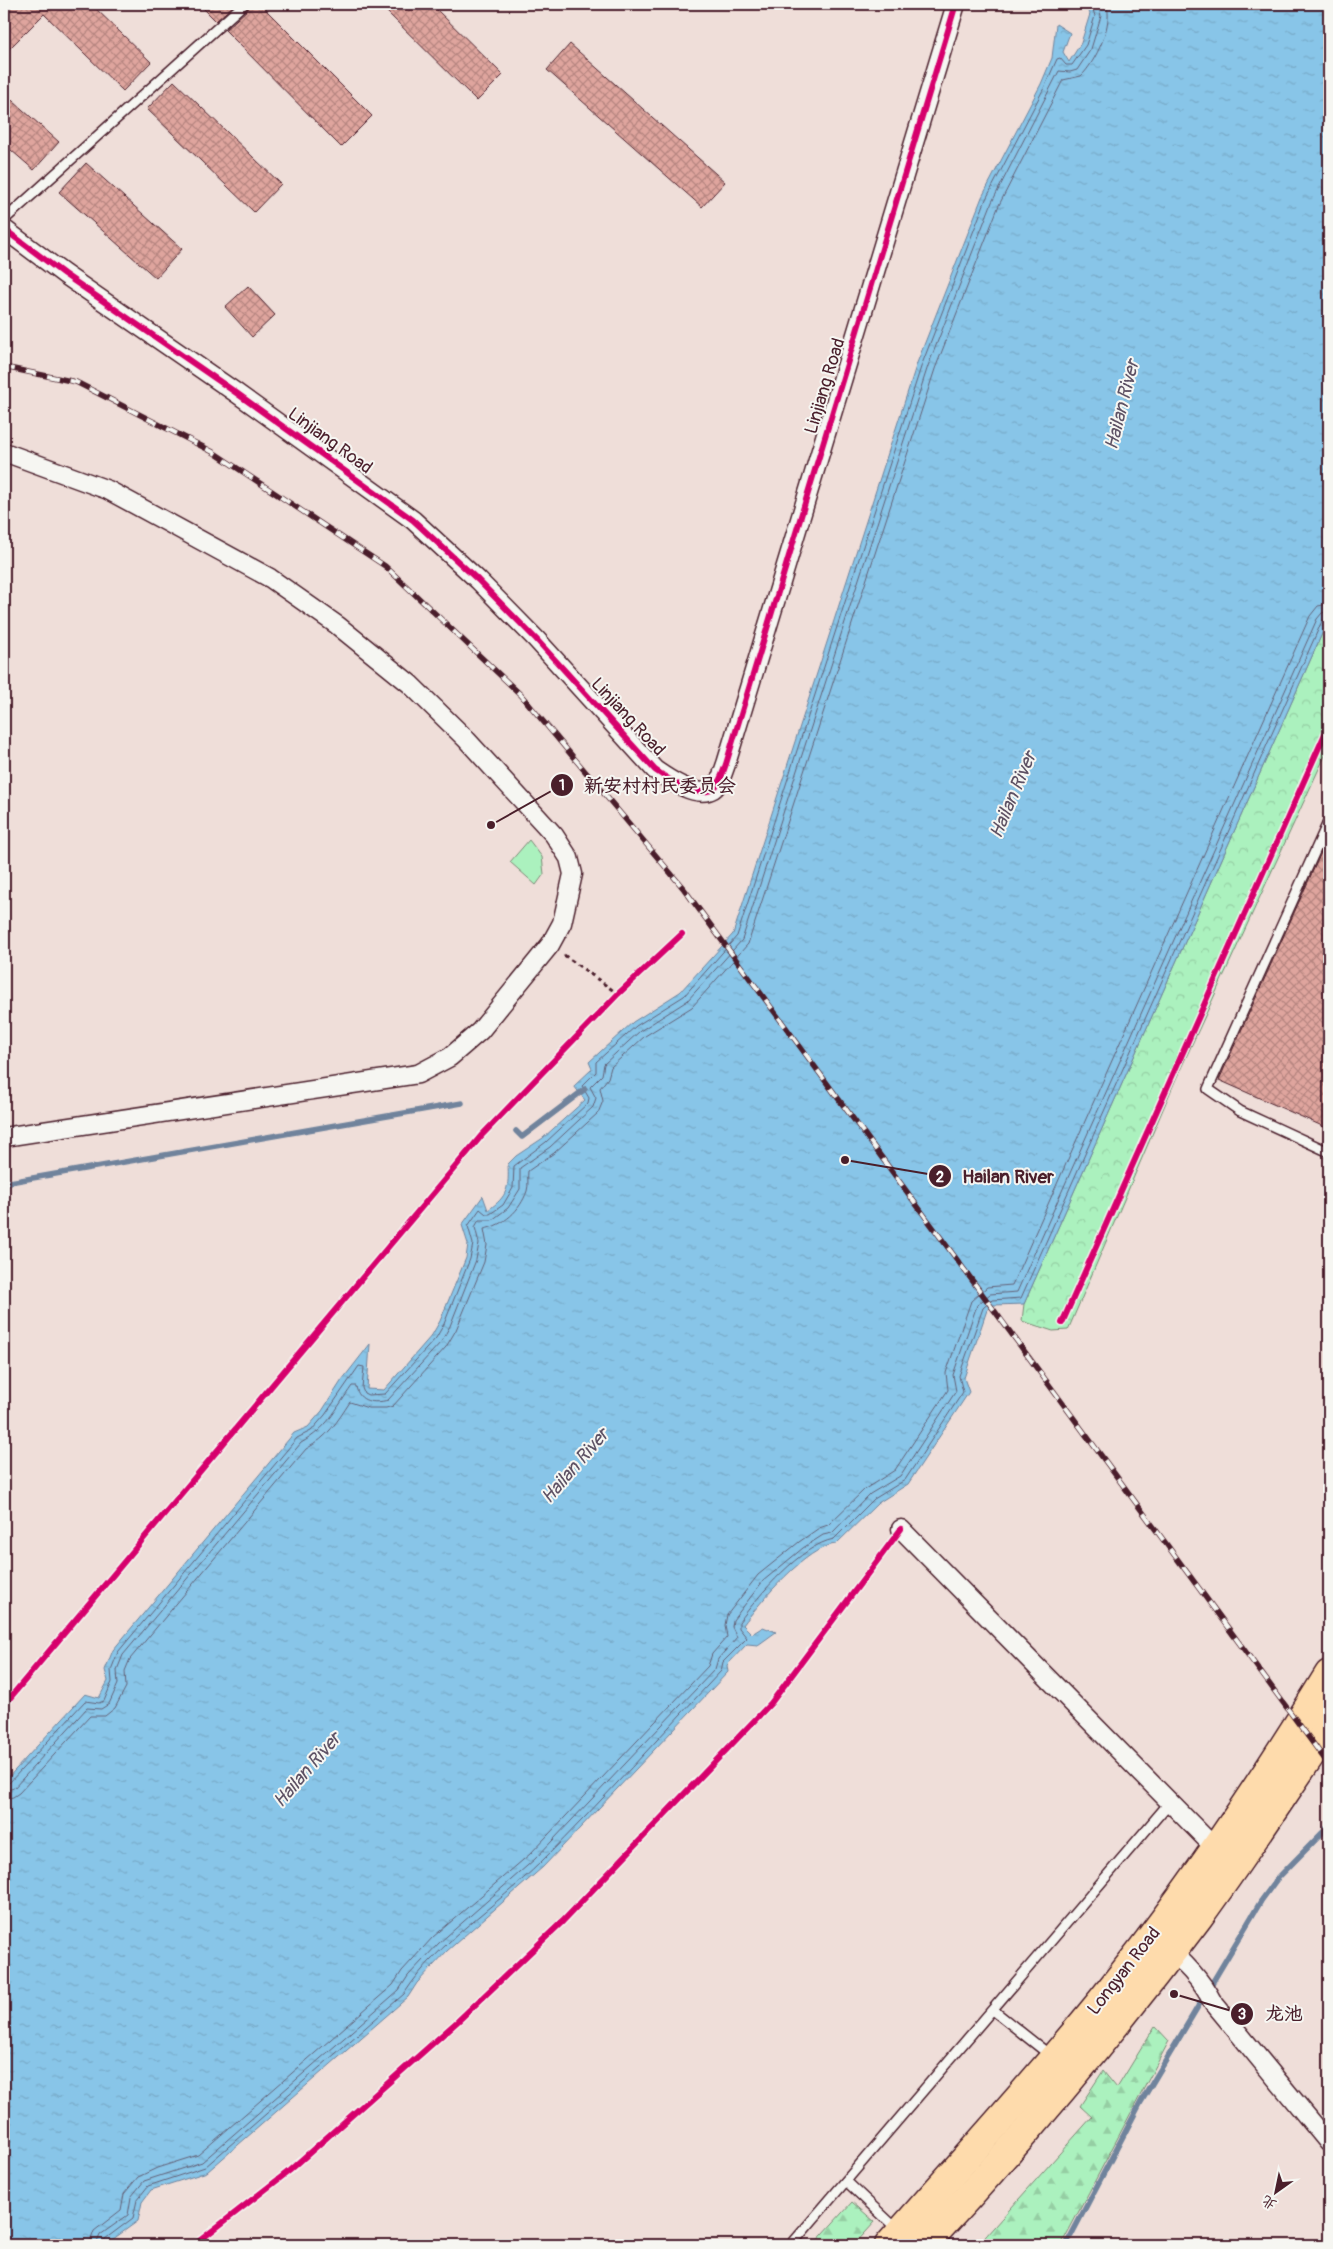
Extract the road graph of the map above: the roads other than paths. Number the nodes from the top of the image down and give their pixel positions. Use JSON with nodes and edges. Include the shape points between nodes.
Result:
{"nodes":[{"id":1,"x":244,"y":4,"type":"edge"},
{"id":2,"x":956,"y":4,"type":"edge"},
{"id":3,"x":4,"y":220,"type":"edge"},
{"id":4,"x":4,"y":229,"type":"edge"},
{"id":5,"x":4,"y":452,"type":"edge"},
{"id":6,"x":1329,"y":820,"type":"edge"},
{"id":7,"x":4,"y":1137,"type":"edge"},
{"id":8,"x":1329,"y":1152,"type":"edge"},
{"id":9,"x":901,"y":1529,"type":"dead end"},
{"id":10,"x":1329,"y":1674,"type":"edge"},
{"id":11,"x":1329,"y":1725,"type":"edge"},
{"id":12,"x":1170,"y":1802,"type":"junction"},
{"id":13,"x":1215,"y":1848,"type":"junction"},
{"id":14,"x":1162,"y":1945,"type":"junction"},
{"id":15,"x":993,"y":2010,"type":"junction"},
{"id":16,"x":1053,"y":2058,"type":"junction"},
{"id":17,"x":1329,"y":2143,"type":"edge"},
{"id":18,"x":846,"y":2181,"type":"junction"},
{"id":19,"x":895,"y":2239,"type":"edge"},
{"id":20,"x":791,"y":2245,"type":"edge"},
{"id":21,"x":924,"y":2245,"type":"edge"}],
"edges":[{"from":1,"to":3,"type":"lane"},
{"from":2,"to":4,"type":"street","name":"Linjiang Road","via":[[726,764],[712,789],[700,791],[678,785],[655,770],[536,639],[413,520]]},
{"from":5,"to":7,"type":"street","via":[[108,490],[270,578],[337,625],[410,684],[465,738],[554,834],[573,874],[562,923],[550,945],[480,1031],[450,1057],[418,1074]]},
{"from":6,"to":8,"type":"lane","via":[[1208,1088],[1240,1111]]},
{"from":9,"to":12,"type":"street"},
{"from":10,"to":13,"type":"highway","name":"Longyan Road"},
{"from":11,"to":14,"type":"highway","name":"Longyan Road","via":[[1239,1860]]},
{"from":12,"to":13,"type":"street"},
{"from":12,"to":15,"type":"lane"},
{"from":13,"to":14,"type":"highway","name":"Longyan Road"},
{"from":14,"to":16,"type":"highway","name":"Longyan Road"},
{"from":14,"to":17,"type":"street","via":[[1209,1994]]},
{"from":14,"to":21,"type":"highway","name":"Longyan Road","via":[[1054,2099]]},
{"from":15,"to":16,"type":"lane"},
{"from":15,"to":18,"type":"lane"},
{"from":16,"to":19,"type":"highway","name":"Longyan Road"},
{"from":18,"to":19,"type":"lane"},
{"from":18,"to":20,"type":"lane"}]}
